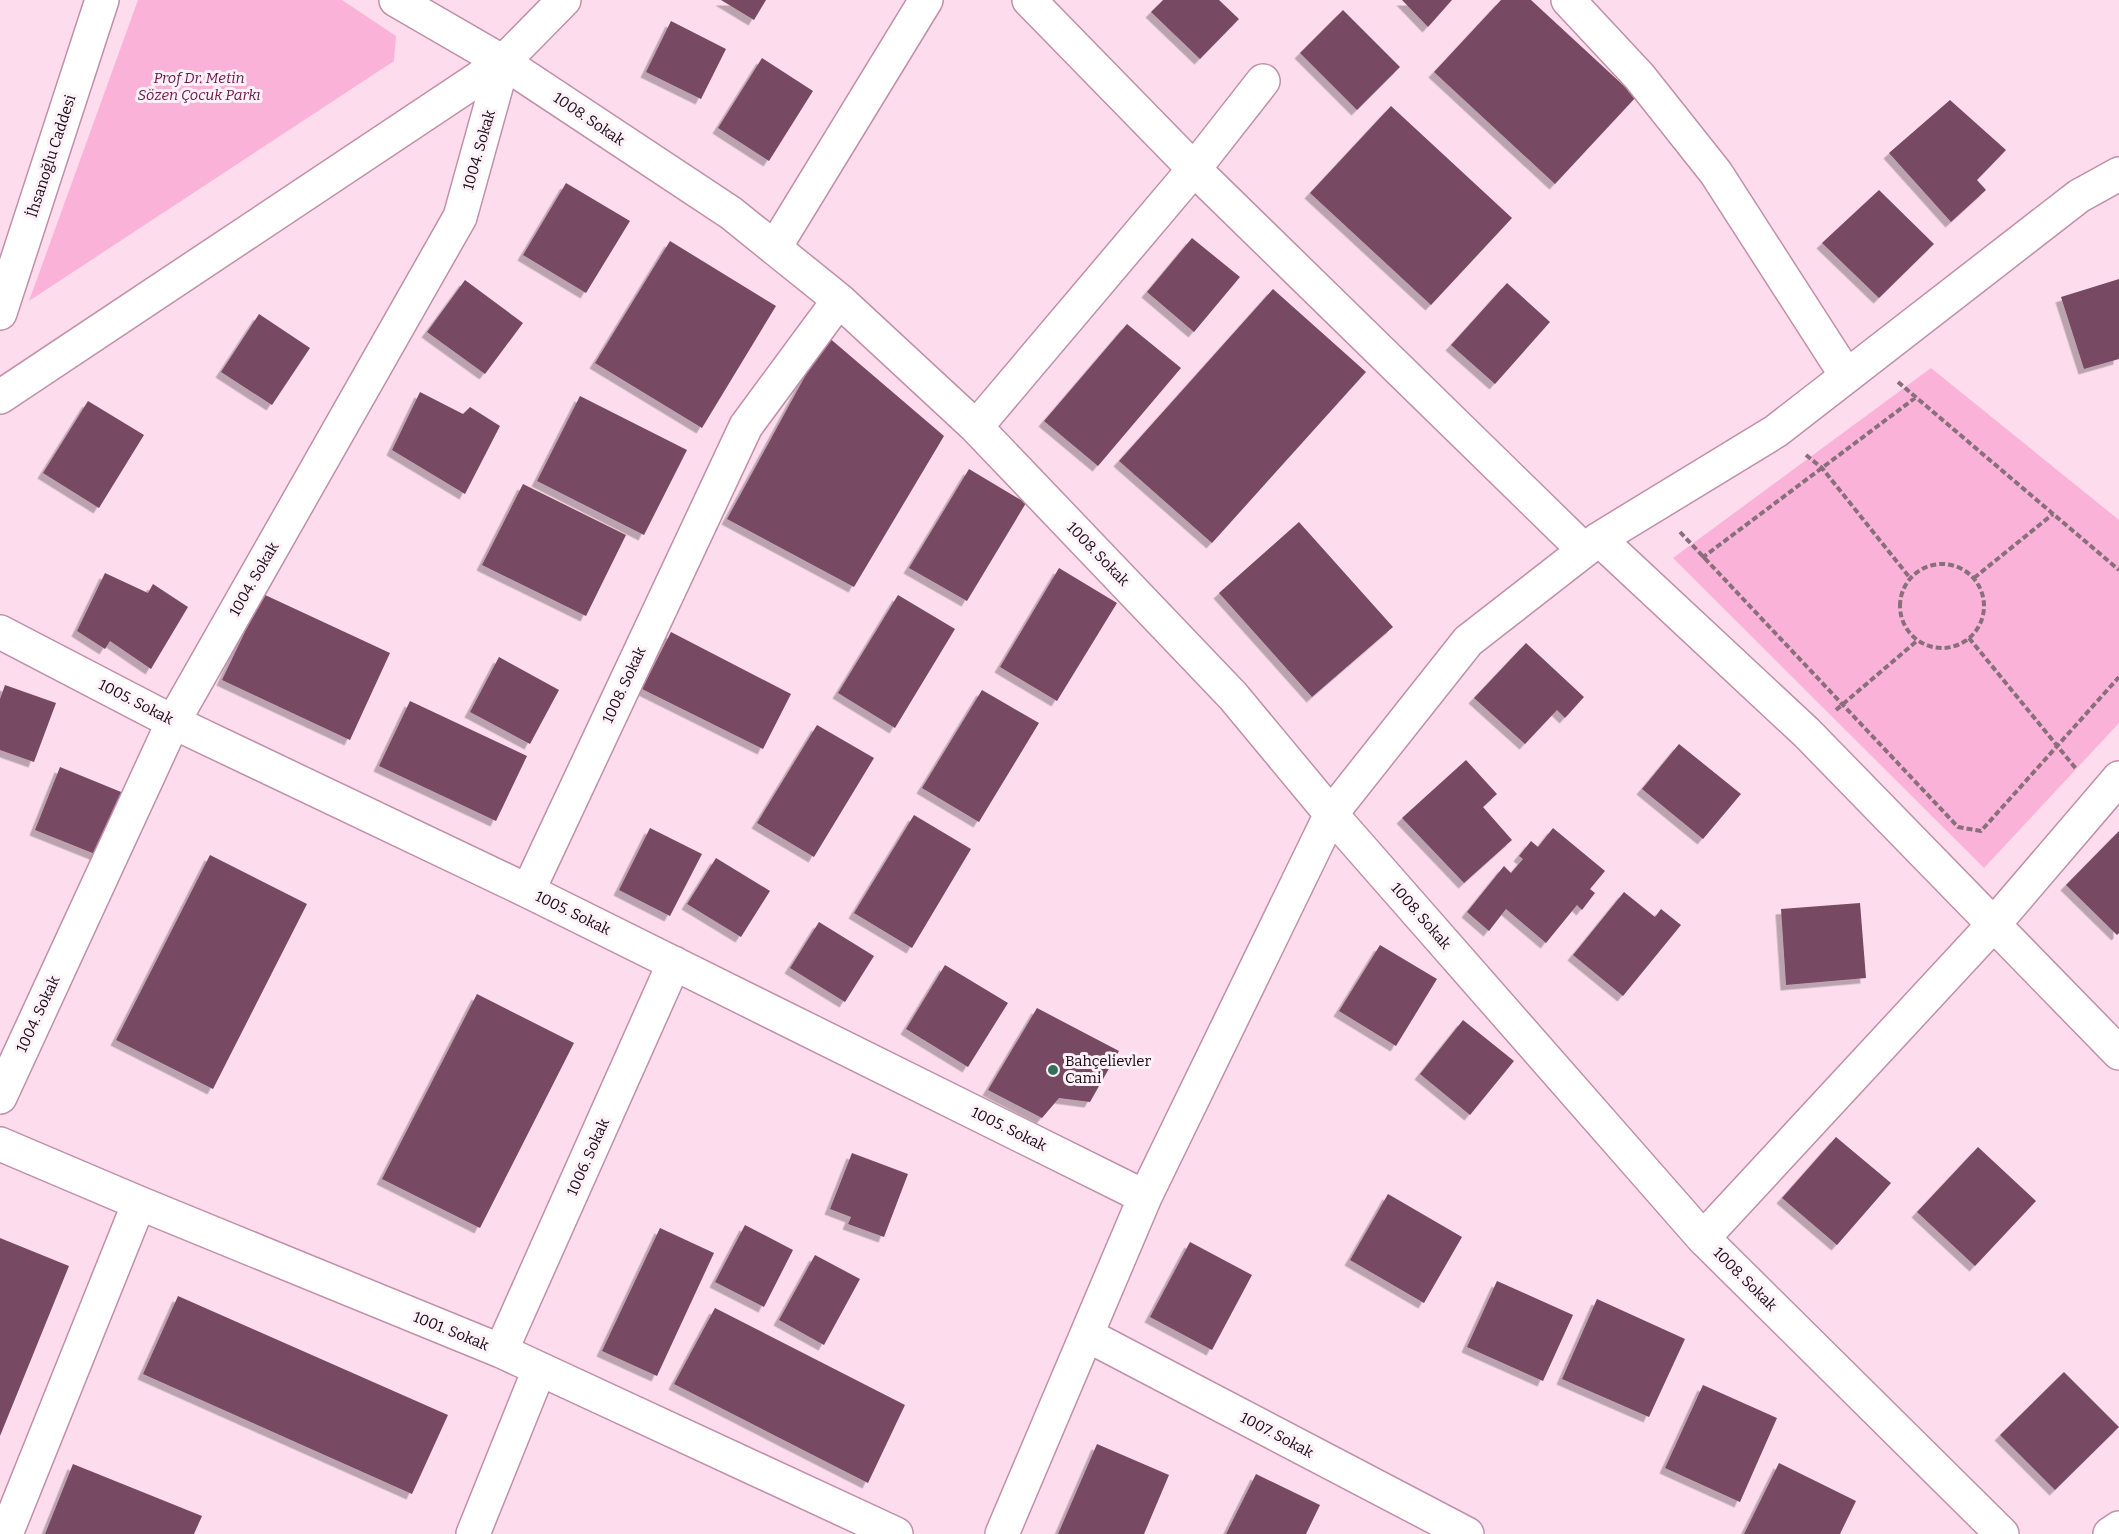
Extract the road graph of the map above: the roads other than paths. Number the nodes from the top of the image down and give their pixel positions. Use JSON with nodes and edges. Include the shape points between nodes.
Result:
{"nodes":[{"id":1,"x":102,"y":0,"type":"edge"},
{"id":2,"x":396,"y":0,"type":"edge"},
{"id":3,"x":564,"y":0,"type":"edge"},
{"id":4,"x":926,"y":0,"type":"edge"},
{"id":5,"x":1029,"y":0,"type":"edge"},
{"id":6,"x":1568,"y":0,"type":"edge"},
{"id":7,"x":503,"y":62,"type":"junction"},
{"id":8,"x":1263,"y":81,"type":"dead end"},
{"id":9,"x":1194,"y":169,"type":"junction"},
{"id":10,"x":2119,"y":174,"type":"edge"},
{"id":11,"x":775,"y":247,"type":"junction"},
{"id":12,"x":839,"y":300,"type":"junction"},
{"id":13,"x":0,"y":313,"type":"edge"},
{"id":14,"x":1858,"y":366,"type":"junction"},
{"id":15,"x":0,"y":397,"type":"edge"},
{"id":16,"x":976,"y":427,"type":"junction"},
{"id":17,"x":1592,"y":545,"type":"junction"},
{"id":18,"x":0,"y":632,"type":"edge"},
{"id":19,"x":173,"y":722,"type":"junction"},
{"id":20,"x":2110,"y":788,"type":"edge"},
{"id":21,"x":1331,"y":814,"type":"junction"},
{"id":22,"x":528,"y":891,"type":"junction"},
{"id":23,"x":1994,"y":924,"type":"junction"},
{"id":24,"x":674,"y":963,"type":"junction"},
{"id":25,"x":2119,"y":1053,"type":"edge"},
{"id":26,"x":0,"y":1097,"type":"edge"},
{"id":27,"x":0,"y":1144,"type":"edge"},
{"id":28,"x":1145,"y":1197,"type":"junction"},
{"id":29,"x":139,"y":1203,"type":"junction"},
{"id":30,"x":1703,"y":1238,"type":"junction"},
{"id":31,"x":1087,"y":1335,"type":"junction"},
{"id":32,"x":501,"y":1351,"type":"junction"},
{"id":33,"x":539,"y":1370,"type":"junction"},
{"id":34,"x":2119,"y":1528,"type":"edge"},
{"id":35,"x":6,"y":1534,"type":"edge"},
{"id":36,"x":473,"y":1534,"type":"edge"},
{"id":37,"x":896,"y":1534,"type":"edge"},
{"id":38,"x":1002,"y":1534,"type":"edge"},
{"id":39,"x":1467,"y":1534,"type":"edge"},
{"id":40,"x":2002,"y":1534,"type":"edge"},
{"id":41,"x":2110,"y":1534,"type":"edge"}],
"edges":[{"from":1,"to":13,"type":"street","name":"İhsanoğlu Caddesi"},
{"from":2,"to":7,"type":"street","name":"1008. Sokak"},
{"from":3,"to":7,"type":"street"},
{"from":4,"to":11,"type":"street"},
{"from":5,"to":9,"type":"street"},
{"from":6,"to":14,"type":"street","via":[[1639,76],[1716,173]]},
{"from":7,"to":11,"type":"street","name":"1008. Sokak","via":[[731,213]]},
{"from":7,"to":15,"type":"street"},
{"from":7,"to":19,"type":"street","name":"1004. Sokak","via":[[460,217]]},
{"from":8,"to":9,"type":"street"},
{"from":9,"to":16,"type":"street"},
{"from":9,"to":17,"type":"street"},
{"from":10,"to":14,"type":"street","via":[[2079,196]]},
{"from":11,"to":12,"type":"street","name":"1008. Sokak"},
{"from":12,"to":16,"type":"street","name":"1008. Sokak"},
{"from":12,"to":22,"type":"street","name":"1008. Sokak","via":[[746,426]]},
{"from":14,"to":17,"type":"street","via":[[1776,431]]},
{"from":16,"to":21,"type":"street","name":"1008. Sokak","via":[[1233,696]]},
{"from":17,"to":21,"type":"street","via":[[1468,641]]},
{"from":17,"to":23,"type":"street","via":[[1807,733]]},
{"from":18,"to":19,"type":"street","name":"1005. Sokak"},
{"from":19,"to":22,"type":"street","name":"1005. Sokak"},
{"from":19,"to":26,"type":"street","name":"1004. Sokak"},
{"from":20,"to":23,"type":"street"},
{"from":21,"to":28,"type":"street"},
{"from":21,"to":30,"type":"street","name":"1008. Sokak"},
{"from":22,"to":24,"type":"street","name":"1005. Sokak"},
{"from":23,"to":25,"type":"street"},
{"from":23,"to":30,"type":"street"},
{"from":24,"to":28,"type":"street","name":"1005. Sokak"},
{"from":24,"to":32,"type":"street","name":"1006. Sokak"},
{"from":27,"to":29,"type":"street","name":"1001. Sokak"},
{"from":28,"to":31,"type":"street"},
{"from":29,"to":32,"type":"street","name":"1001. Sokak"},
{"from":29,"to":35,"type":"street"},
{"from":30,"to":40,"type":"street","name":"1008. Sokak"},
{"from":31,"to":38,"type":"street"},
{"from":31,"to":39,"type":"street","name":"1007. Sokak"},
{"from":32,"to":33,"type":"street","name":"1001. Sokak"},
{"from":33,"to":36,"type":"street"},
{"from":33,"to":37,"type":"street","name":"1001. Sokak"},
{"from":34,"to":41,"type":"street"}]}
